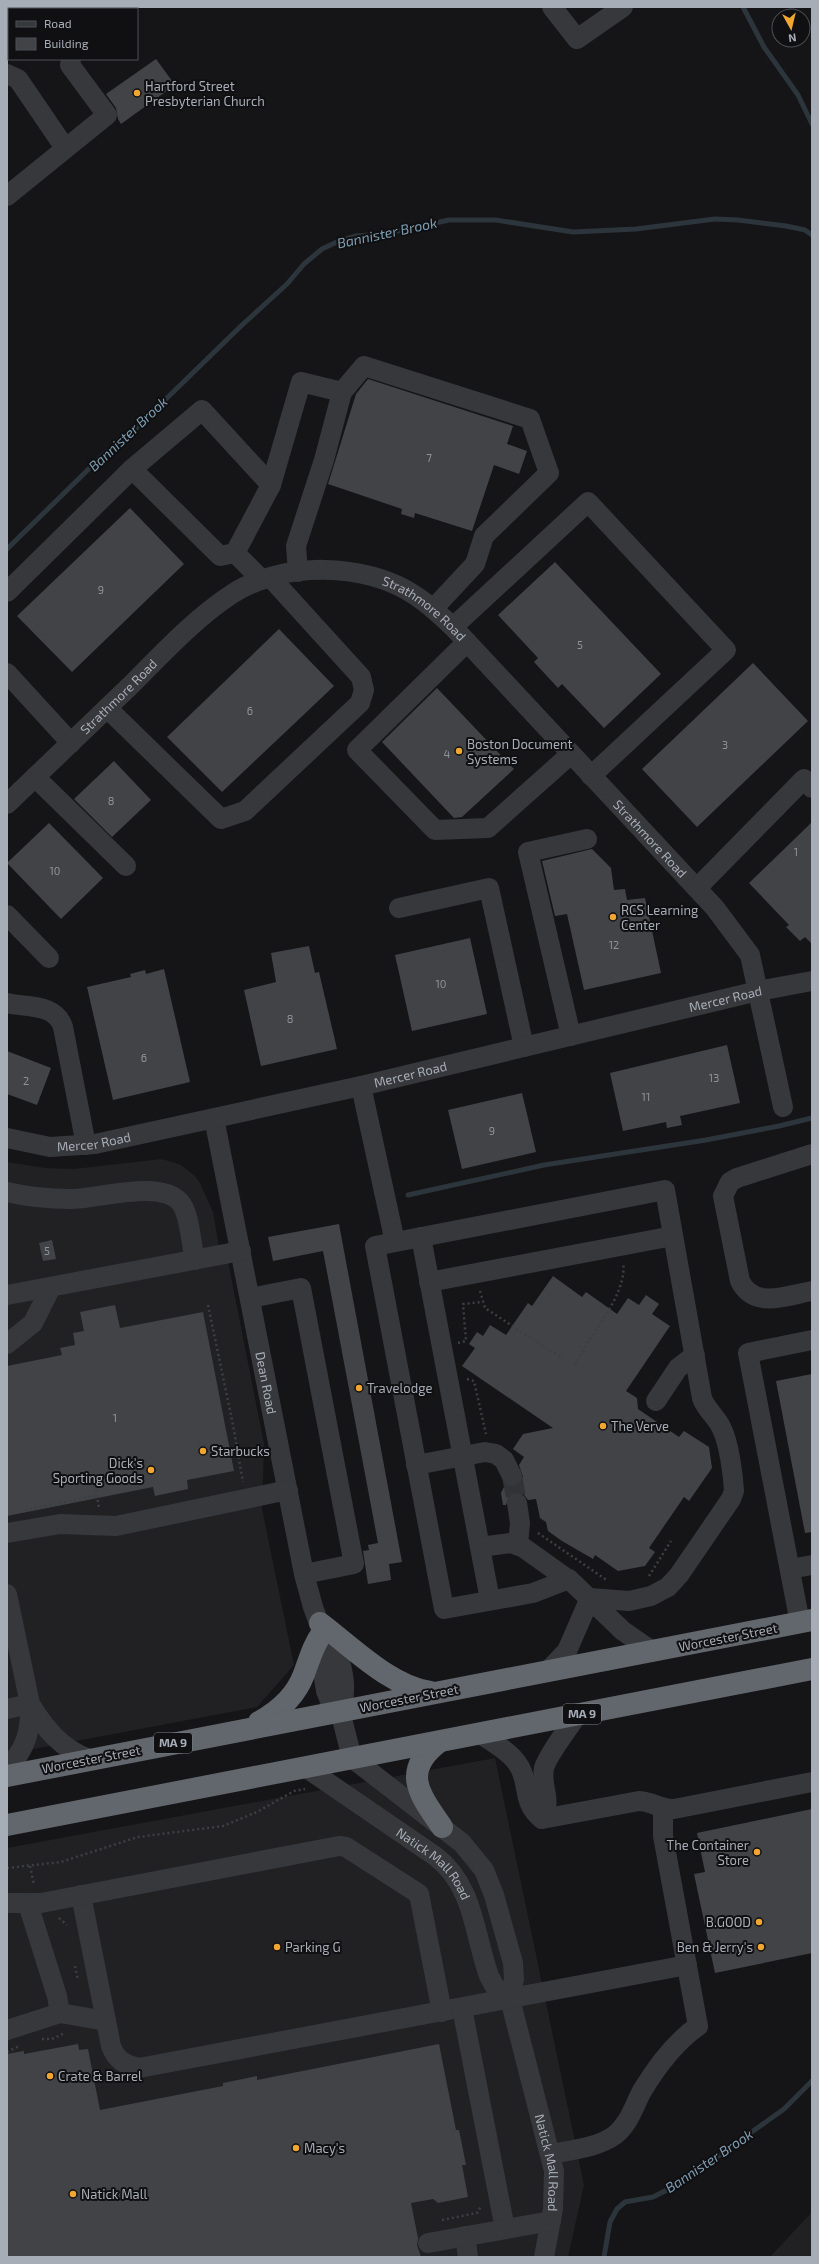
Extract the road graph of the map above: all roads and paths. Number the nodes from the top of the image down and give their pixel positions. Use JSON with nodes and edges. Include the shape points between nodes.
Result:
{"nodes":[{"id":1,"x":552,"y":7,"type":"edge"},
{"id":2,"x":615,"y":9,"type":"edge"},
{"id":3,"x":71,"y":62,"type":"edge"},
{"id":4,"x":12,"y":77,"type":"edge"},
{"id":5,"x":65,"y":148,"type":"junction"},
{"id":6,"x":7,"y":196,"type":"edge"},
{"id":7,"x":342,"y":392,"type":"junction"},
{"id":8,"x":132,"y":469,"type":"junction"},
{"id":9,"x":271,"y":485,"type":"junction"},
{"id":10,"x":235,"y":553,"type":"junction"},
{"id":11,"x":298,"y":572,"type":"junction"},
{"id":12,"x":267,"y":579,"type":"junction"},
{"id":13,"x":7,"y":592,"type":"edge"},
{"id":14,"x":433,"y":609,"type":"junction"},
{"id":15,"x":453,"y":627,"type":"junction"},
{"id":16,"x":467,"y":642,"type":"junction"},
{"id":17,"x":7,"y":673,"type":"edge"},
{"id":18,"x":107,"y":708,"type":"junction"},
{"id":19,"x":71,"y":743,"type":"junction"},
{"id":20,"x":571,"y":754,"type":"junction"},
{"id":21,"x":591,"y":776,"type":"junction"},
{"id":22,"x":35,"y":777,"type":"junction"},
{"id":23,"x":812,"y":788,"type":"edge"},
{"id":24,"x":7,"y":804,"type":"edge"},
{"id":25,"x":587,"y":839,"type":"dead end"},
{"id":26,"x":126,"y":866,"type":"dead end"},
{"id":27,"x":696,"y":888,"type":"junction"},
{"id":28,"x":399,"y":908,"type":"dead end"},
{"id":29,"x":7,"y":915,"type":"edge"},
{"id":30,"x":49,"y":958,"type":"dead end"},
{"id":31,"x":812,"y":981,"type":"edge"},
{"id":32,"x":758,"y":991,"type":"junction"},
{"id":33,"x":7,"y":1002,"type":"edge"},
{"id":34,"x":571,"y":1036,"type":"junction"},
{"id":35,"x":524,"y":1047,"type":"junction"},
{"id":36,"x":361,"y":1086,"type":"junction"},
{"id":37,"x":783,"y":1106,"type":"dead end"},
{"id":38,"x":214,"y":1118,"type":"junction"},
{"id":39,"x":7,"y":1138,"type":"edge"},
{"id":40,"x":86,"y":1145,"type":"junction"},
{"id":41,"x":812,"y":1154,"type":"edge"},
{"id":42,"x":7,"y":1192,"type":"edge"},
{"id":43,"x":673,"y":1236,"type":"junction"},
{"id":44,"x":421,"y":1237,"type":"junction"},
{"id":45,"x":395,"y":1242,"type":"junction"},
{"id":46,"x":241,"y":1251,"type":"junction"},
{"id":47,"x":194,"y":1260,"type":"junction"},
{"id":48,"x":624,"y":1269,"type":"dead end"},
{"id":49,"x":429,"y":1282,"type":"junction"},
{"id":50,"x":51,"y":1287,"type":"junction"},
{"id":51,"x":812,"y":1291,"type":"edge"},
{"id":52,"x":7,"y":1295,"type":"edge"},
{"id":53,"x":481,"y":1297,"type":"dead end"},
{"id":54,"x":250,"y":1298,"type":"junction"},
{"id":55,"x":483,"y":1302,"type":"junction"},
{"id":56,"x":208,"y":1305,"type":"dead end"},
{"id":57,"x":812,"y":1340,"type":"edge"},
{"id":58,"x":454,"y":1343,"type":"dead end"},
{"id":59,"x":7,"y":1344,"type":"edge"},
{"id":60,"x":695,"y":1355,"type":"junction"},
{"id":61,"x":563,"y":1360,"type":"dead end"},
{"id":62,"x":575,"y":1365,"type":"dead end"},
{"id":63,"x":462,"y":1377,"type":"dead end"},
{"id":64,"x":656,"y":1401,"type":"dead end"},
{"id":65,"x":487,"y":1438,"type":"dead end"},
{"id":66,"x":463,"y":1456,"type":"junction"},
{"id":67,"x":416,"y":1465,"type":"junction"},
{"id":68,"x":512,"y":1476,"type":"tunnel mouth"},
{"id":69,"x":244,"y":1487,"type":"dead end"},
{"id":70,"x":288,"y":1490,"type":"junction"},
{"id":71,"x":97,"y":1495,"type":"dead end"},
{"id":72,"x":517,"y":1502,"type":"tunnel mouth"},
{"id":73,"x":22,"y":1510,"type":"dead end"},
{"id":74,"x":536,"y":1526,"type":"dead end"},
{"id":75,"x":7,"y":1533,"type":"edge"},
{"id":76,"x":671,"y":1541,"type":"dead end"},
{"id":77,"x":518,"y":1544,"type":"junction"},
{"id":78,"x":480,"y":1547,"type":"junction"},
{"id":79,"x":812,"y":1565,"type":"edge"},
{"id":80,"x":790,"y":1569,"type":"junction"},
{"id":81,"x":304,"y":1574,"type":"junction"},
{"id":82,"x":568,"y":1580,"type":"junction"},
{"id":83,"x":646,"y":1581,"type":"dead end"},
{"id":84,"x":612,"y":1583,"type":"dead end"},
{"id":85,"x":7,"y":1594,"type":"edge"},
{"id":86,"x":590,"y":1598,"type":"junction"},
{"id":87,"x":490,"y":1600,"type":"junction"},
{"id":88,"x":806,"y":1621,"type":"edge"},
{"id":89,"x":324,"y":1633,"type":"junction"},
{"id":90,"x":652,"y":1651,"type":"junction"},
{"id":91,"x":812,"y":1669,"type":"edge"},
{"id":92,"x":548,"y":1671,"type":"junction"},
{"id":93,"x":436,"y":1693,"type":"junction"},
{"id":94,"x":30,"y":1704,"type":"junction"},
{"id":95,"x":7,"y":1709,"type":"edge"},
{"id":96,"x":340,"y":1711,"type":"junction"},
{"id":97,"x":577,"y":1715,"type":"junction"},
{"id":98,"x":243,"y":1730,"type":"junction"},
{"id":99,"x":480,"y":1734,"type":"junction"},
{"id":100,"x":439,"y":1742,"type":"junction"},
{"id":101,"x":352,"y":1758,"type":"junction"},
{"id":102,"x":89,"y":1759,"type":"junction"},
{"id":103,"x":305,"y":1767,"type":"junction"},
{"id":104,"x":7,"y":1769,"type":"edge"},
{"id":105,"x":7,"y":1776,"type":"edge"},
{"id":106,"x":812,"y":1782,"type":"edge"},
{"id":107,"x":294,"y":1791,"type":"dead end"},
{"id":108,"x":663,"y":1809,"type":"junction"},
{"id":109,"x":542,"y":1819,"type":"junction"},
{"id":110,"x":7,"y":1825,"type":"edge"},
{"id":111,"x":442,"y":1827,"type":"junction"},
{"id":112,"x":30,"y":1866,"type":"junction"},
{"id":113,"x":7,"y":1868,"type":"edge"},
{"id":114,"x":31,"y":1895,"type":"junction"},
{"id":115,"x":81,"y":1895,"type":"junction"},
{"id":116,"x":7,"y":1903,"type":"edge"},
{"id":117,"x":687,"y":1966,"type":"junction"},
{"id":118,"x":510,"y":1999,"type":"junction"},
{"id":119,"x":462,"y":2008,"type":"junction"},
{"id":120,"x":442,"y":2012,"type":"junction"},
{"id":121,"x":60,"y":2013,"type":"junction"},
{"id":122,"x":106,"y":2021,"type":"junction"},
{"id":123,"x":7,"y":2030,"type":"edge"},
{"id":124,"x":550,"y":2154,"type":"junction"},
{"id":125,"x":481,"y":2201,"type":"dead end"},
{"id":126,"x":442,"y":2220,"type":"dead end"},
{"id":127,"x":551,"y":2221,"type":"junction"},
{"id":128,"x":505,"y":2229,"type":"junction"},
{"id":129,"x":465,"y":2236,"type":"junction"},
{"id":130,"x":428,"y":2242,"type":"dead end"},
{"id":131,"x":468,"y":2257,"type":"edge"},
{"id":132,"x":544,"y":2257,"type":"edge"}],
"edges":[{"from":1,"to":2,"type":"street","via":[[577,39]]},
{"from":3,"to":5,"type":"street","via":[[107,115]]},
{"from":4,"to":5,"type":"street"},
{"from":5,"to":6,"type":"street"},
{"from":7,"to":9,"type":"street","via":[[300,382]]},
{"from":7,"to":11,"type":"street","via":[[324,460],[296,546]]},
{"from":7,"to":14,"type":"street","via":[[364,366],[530,419],[549,473],[484,536],[475,564]]},
{"from":8,"to":9,"type":"street","via":[[202,410]]},
{"from":8,"to":10,"type":"street","via":[[220,556]]},
{"from":8,"to":13,"type":"street"},
{"from":9,"to":10,"type":"street"},
{"from":10,"to":12,"type":"street"},
{"from":11,"to":12,"type":"street","name":"Strathmore Road"},
{"from":11,"to":14,"type":"street","name":"Strathmore Road","via":[[327,570],[374,578],[416,596]]},
{"from":12,"to":18,"type":"street","name":"Strathmore Road","via":[[233,594],[209,610]]},
{"from":12,"to":18,"type":"street","via":[[360,677],[364,690],[360,703],[245,811],[221,819]]},
{"from":14,"to":15,"type":"street","name":"Strathmore Road"},
{"from":15,"to":16,"type":"street","name":"Strathmore Road"},
{"from":15,"to":21,"type":"street","via":[[588,502],[726,650]]},
{"from":16,"to":20,"type":"street","name":"Strathmore Road"},
{"from":16,"to":20,"type":"street","via":[[357,750],[435,830],[488,828]]},
{"from":17,"to":19,"type":"street"},
{"from":18,"to":19,"type":"street","name":"Strathmore Road"},
{"from":19,"to":22,"type":"street","name":"Strathmore Road"},
{"from":20,"to":21,"type":"street","name":"Strathmore Road"},
{"from":21,"to":27,"type":"street","name":"Strathmore Road"},
{"from":22,"to":24,"type":"street","name":"Strathmore Road"},
{"from":22,"to":26,"type":"street"},
{"from":23,"to":27,"type":"street","via":[[804,780]]},
{"from":25,"to":34,"type":"street","via":[[528,852]]},
{"from":27,"to":32,"type":"street","name":"Strathmore Road","via":[[728,923],[750,955]]},
{"from":28,"to":35,"type":"street","via":[[489,888]]},
{"from":29,"to":30,"type":"street"},
{"from":31,"to":32,"type":"street","name":"Mercer Road"},
{"from":32,"to":34,"type":"street","name":"Mercer Road"},
{"from":32,"to":37,"type":"street","name":"Strathmore Road"},
{"from":33,"to":40,"type":"street","via":[[51,1011],[58,1017],[63,1027]]},
{"from":34,"to":35,"type":"street","name":"Mercer Road"},
{"from":35,"to":36,"type":"street","name":"Mercer Road"},
{"from":36,"to":38,"type":"street","name":"Mercer Road"},
{"from":36,"to":45,"type":"street"},
{"from":38,"to":40,"type":"street","name":"Mercer Road"},
{"from":38,"to":46,"type":"street","name":"Dean Road"},
{"from":39,"to":40,"type":"street","name":"Mercer Road","via":[[50,1147]]},
{"from":41,"to":51,"type":"street","via":[[737,1178],[730,1182],[723,1196],[740,1281],[744,1289],[750,1295],[765,1299]]},
{"from":42,"to":47,"type":"street","via":[[70,1199],[141,1192],[167,1194],[177,1199],[183,1207]]},
{"from":43,"to":44,"type":"street","via":[[665,1190]]},
{"from":43,"to":49,"type":"street"},
{"from":43,"to":60,"type":"street"},
{"from":44,"to":45,"type":"street"},
{"from":44,"to":49,"type":"street"},
{"from":45,"to":67,"type":"street","via":[[375,1246]]},
{"from":46,"to":47,"type":"street"},
{"from":46,"to":54,"type":"street","name":"Dean Road"},
{"from":47,"to":50,"type":"street"},
{"from":48,"to":62,"type":"path","via":[[623,1280],[617,1293]]},
{"from":49,"to":66,"type":"street"},
{"from":50,"to":52,"type":"street"},
{"from":50,"to":59,"type":"street","via":[[33,1324]]},
{"from":53,"to":55,"type":"path"},
{"from":54,"to":70,"type":"street","name":"Dean Road"},
{"from":54,"to":81,"type":"street","via":[[301,1288],[354,1564]]},
{"from":55,"to":58,"type":"path","via":[[463,1304],[466,1341]]},
{"from":55,"to":61,"type":"path","via":[[485,1308],[495,1316]]},
{"from":56,"to":69,"type":"path"},
{"from":57,"to":80,"type":"street","via":[[748,1353]]},
{"from":60,"to":64,"type":"street","via":[[678,1368]]},
{"from":60,"to":86,"type":"street","via":[[704,1403],[719,1422],[723,1432],[734,1486],[733,1496],[668,1587],[652,1596],[629,1601]]},
{"from":63,"to":65,"type":"path","via":[[474,1381]]},
{"from":66,"to":67,"type":"street"},
{"from":66,"to":68,"type":"street","via":[[485,1452],[496,1454],[506,1462]]},
{"from":66,"to":78,"type":"street"},
{"from":67,"to":87,"type":"street","via":[[444,1609]]},
{"from":70,"to":75,"type":"street","via":[[116,1526],[60,1524]]},
{"from":70,"to":81,"type":"street","name":"Dean Road"},
{"from":71,"to":73,"type":"path"},
{"from":72,"to":77,"type":"street","via":[[520,1523]]},
{"from":74,"to":84,"type":"path","via":[[537,1532]]},
{"from":76,"to":83,"type":"path"},
{"from":77,"to":78,"type":"street","via":[[503,1543]]},
{"from":77,"to":82,"type":"street"},
{"from":78,"to":87,"type":"street"},
{"from":79,"to":80,"type":"street"},
{"from":80,"to":88,"type":"street"},
{"from":81,"to":89,"type":"street","name":"Dean Road"},
{"from":82,"to":86,"type":"street"},
{"from":82,"to":87,"type":"street","via":[[543,1590]]},
{"from":85,"to":94,"type":"street"},
{"from":86,"to":90,"type":"street","via":[[623,1631]]},
{"from":86,"to":92,"type":"street","via":[[567,1651]]},
{"from":88,"to":90,"type":"highway","name":"Worcester Street","number":"MA 9"},
{"from":89,"to":93,"type":"highway","via":[[396,1680],[418,1690]]},
{"from":89,"to":96,"type":"street","via":[[320,1652],[326,1692],[330,1701]]},
{"from":89,"to":98,"type":"highway","via":[[315,1642],[301,1681],[291,1697],[272,1715]]},
{"from":90,"to":92,"type":"highway","name":"Worcester Street","number":"MA 9"},
{"from":91,"to":97,"type":"highway","number":"MA 9"},
{"from":92,"to":93,"type":"highway","name":"Worcester Street","number":"MA 9"},
{"from":93,"to":96,"type":"highway","name":"Worcester Street","number":"MA 9"},
{"from":94,"to":95,"type":"street"},
{"from":94,"to":102,"type":"street","via":[[62,1745]]},
{"from":94,"to":104,"type":"street","via":[[30,1729],[26,1742]]},
{"from":96,"to":98,"type":"highway","name":"Worcester Street","number":"MA 9"},
{"from":96,"to":101,"type":"street"},
{"from":97,"to":99,"type":"highway","number":"MA 9"},
{"from":97,"to":109,"type":"street","via":[[546,1764],[544,1774],[548,1804]]},
{"from":98,"to":102,"type":"highway","name":"Worcester Street","number":"MA 9"},
{"from":99,"to":100,"type":"highway","number":"MA 9"},
{"from":99,"to":109,"type":"street","via":[[518,1763],[528,1802],[533,1812]]},
{"from":100,"to":101,"type":"highway","number":"MA 9"},
{"from":100,"to":111,"type":"highway","via":[[421,1760],[416,1778],[423,1798]]},
{"from":101,"to":103,"type":"highway","number":"MA 9"},
{"from":101,"to":111,"type":"street","name":"Natick Mall Road"},
{"from":102,"to":105,"type":"highway","name":"Worcester Street","number":"MA 9"},
{"from":103,"to":110,"type":"highway","number":"MA 9"},
{"from":103,"to":118,"type":"street","name":"Natick Mall Road","via":[[435,1856],[448,1868],[466,1894],[489,1976],[495,1987]]},
{"from":106,"to":108,"type":"street"},
{"from":107,"to":112,"type":"path","via":[[253,1814],[223,1826],[138,1837],[72,1859]]},
{"from":108,"to":109,"type":"street","via":[[645,1801],[638,1801]]},
{"from":108,"to":117,"type":"street","via":[[663,1836]]},
{"from":111,"to":118,"type":"street","name":"Natick Mall Road","via":[[469,1850],[488,1878],[513,1963],[514,1979]]},
{"from":112,"to":113,"type":"path"},
{"from":112,"to":114,"type":"path"},
{"from":114,"to":115,"type":"street"},
{"from":114,"to":116,"type":"street"},
{"from":114,"to":121,"type":"street"},
{"from":115,"to":120,"type":"street","via":[[346,1846],[419,1894]]},
{"from":115,"to":122,"type":"street"},
{"from":117,"to":118,"type":"street"},
{"from":117,"to":124,"type":"street","via":[[698,2026],[662,2060],[628,2119],[615,2135],[595,2144]]},
{"from":118,"to":119,"type":"street"},
{"from":118,"to":124,"type":"street","name":"Natick Mall Road"},
{"from":119,"to":120,"type":"street"},
{"from":119,"to":128,"type":"street"},
{"from":120,"to":122,"type":"street","via":[[143,2068],[129,2065],[116,2056],[111,2046]]},
{"from":121,"to":122,"type":"street"},
{"from":121,"to":123,"type":"street"},
{"from":124,"to":127,"type":"street","name":"Natick Mall Road","via":[[555,2190]]},
{"from":125,"to":126,"type":"path","via":[[481,2208],[477,2213]]},
{"from":127,"to":128,"type":"street"},
{"from":127,"to":132,"type":"street","name":"Natick Mall Road"},
{"from":128,"to":129,"type":"street"},
{"from":129,"to":130,"type":"street"},
{"from":129,"to":131,"type":"street"}]}
